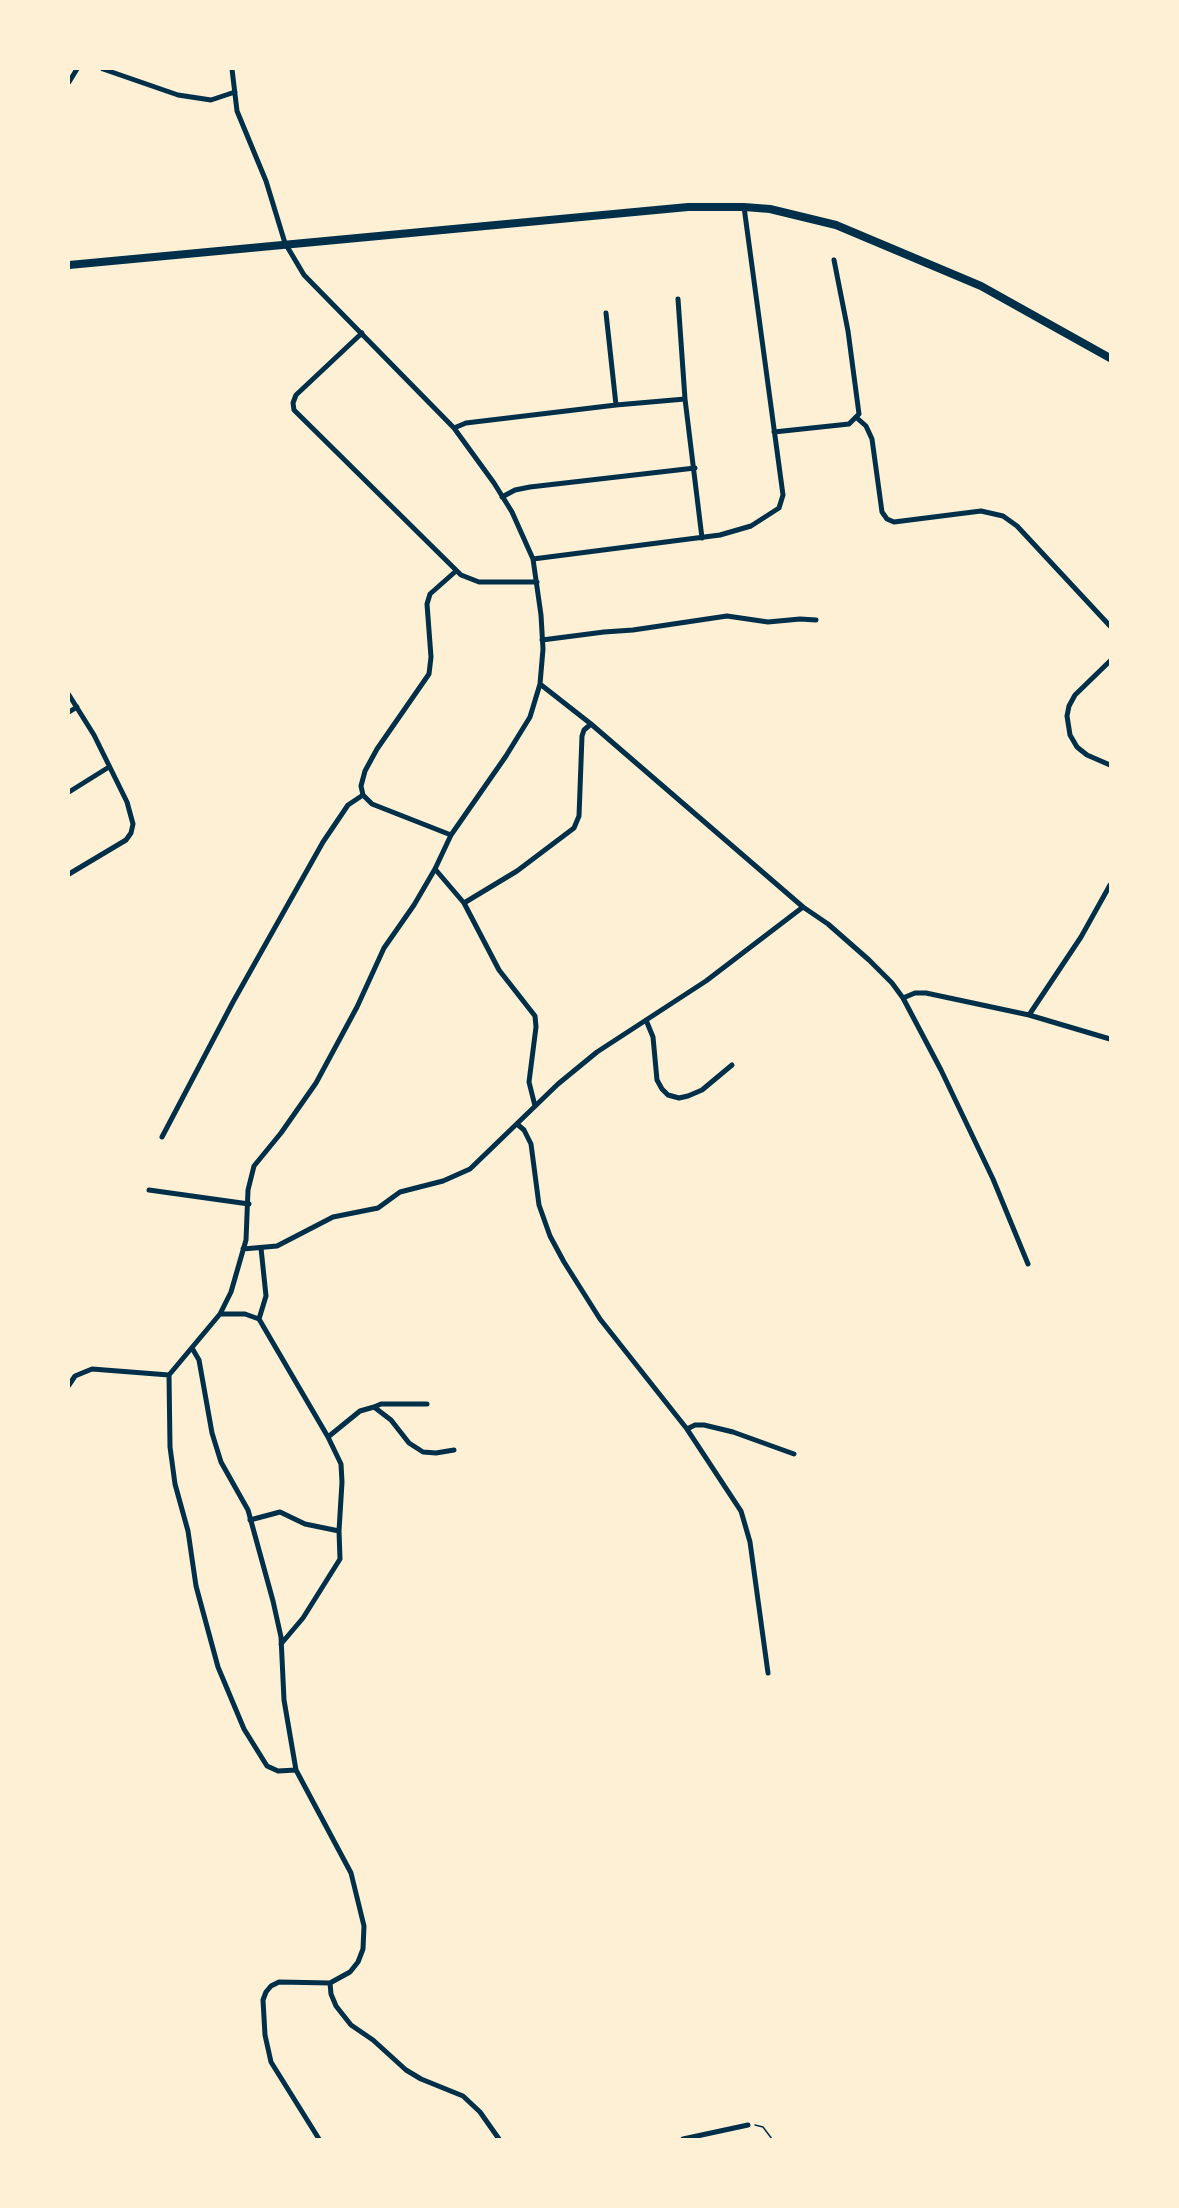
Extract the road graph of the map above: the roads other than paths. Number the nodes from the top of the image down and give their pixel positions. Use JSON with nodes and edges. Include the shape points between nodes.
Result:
{"nodes":[{"id":1,"x":77,"y":69,"type":"edge"},
{"id":2,"x":103,"y":69,"type":"edge"},
{"id":3,"x":232,"y":69,"type":"edge"},
{"id":4,"x":69,"y":82,"type":"edge"},
{"id":5,"x":235,"y":92,"type":"junction"},
{"id":6,"x":744,"y":207,"type":"junction"},
{"id":7,"x":285,"y":243,"type":"junction"},
{"id":8,"x":834,"y":260,"type":"dead end"},
{"id":9,"x":69,"y":265,"type":"edge"},
{"id":10,"x":678,"y":299,"type":"dead end"},
{"id":11,"x":606,"y":313,"type":"dead end"},
{"id":12,"x":362,"y":333,"type":"junction"},
{"id":13,"x":1110,"y":358,"type":"edge"},
{"id":14,"x":685,"y":399,"type":"junction"},
{"id":15,"x":616,"y":405,"type":"junction"},
{"id":16,"x":857,"y":418,"type":"junction"},
{"id":17,"x":454,"y":428,"type":"junction"},
{"id":18,"x":774,"y":432,"type":"junction"},
{"id":19,"x":695,"y":468,"type":"junction"},
{"id":20,"x":502,"y":496,"type":"junction"},
{"id":21,"x":702,"y":538,"type":"junction"},
{"id":22,"x":533,"y":559,"type":"junction"},
{"id":23,"x":456,"y":571,"type":"junction"},
{"id":24,"x":537,"y":582,"type":"junction"},
{"id":25,"x":816,"y":620,"type":"dead end"},
{"id":26,"x":1110,"y":626,"type":"edge"},
{"id":27,"x":542,"y":640,"type":"junction"},
{"id":28,"x":1110,"y":661,"type":"edge"},
{"id":29,"x":540,"y":684,"type":"junction"},
{"id":30,"x":69,"y":694,"type":"edge"},
{"id":31,"x":77,"y":707,"type":"junction"},
{"id":32,"x":69,"y":712,"type":"edge"},
{"id":33,"x":591,"y":724,"type":"junction"},
{"id":34,"x":1110,"y":765,"type":"edge"},
{"id":35,"x":110,"y":767,"type":"junction"},
{"id":36,"x":69,"y":792,"type":"edge"},
{"id":37,"x":363,"y":795,"type":"junction"},
{"id":38,"x":451,"y":835,"type":"junction"},
{"id":39,"x":435,"y":869,"type":"junction"},
{"id":40,"x":69,"y":874,"type":"edge"},
{"id":41,"x":1110,"y":885,"type":"edge"},
{"id":42,"x":464,"y":903,"type":"junction"},
{"id":43,"x":803,"y":907,"type":"junction"},
{"id":44,"x":903,"y":998,"type":"junction"},
{"id":45,"x":1029,"y":1015,"type":"junction"},
{"id":46,"x":646,"y":1020,"type":"junction"},
{"id":47,"x":1110,"y":1039,"type":"edge"},
{"id":48,"x":732,"y":1065,"type":"dead end"},
{"id":49,"x":535,"y":1107,"type":"junction"},
{"id":50,"x":517,"y":1124,"type":"junction"},
{"id":51,"x":162,"y":1137,"type":"dead end"},
{"id":52,"x":149,"y":1190,"type":"dead end"},
{"id":53,"x":249,"y":1204,"type":"junction"},
{"id":54,"x":261,"y":1248,"type":"junction"},
{"id":55,"x":243,"y":1249,"type":"junction"},
{"id":56,"x":1028,"y":1264,"type":"dead end"},
{"id":57,"x":220,"y":1314,"type":"junction"},
{"id":58,"x":259,"y":1318,"type":"junction"},
{"id":59,"x":192,"y":1348,"type":"junction"},
{"id":60,"x":169,"y":1375,"type":"junction"},
{"id":61,"x":69,"y":1384,"type":"edge"},
{"id":62,"x":427,"y":1404,"type":"dead end"},
{"id":63,"x":374,"y":1407,"type":"junction"},
{"id":64,"x":687,"y":1429,"type":"junction"},
{"id":65,"x":328,"y":1437,"type":"junction"},
{"id":66,"x":454,"y":1450,"type":"dead end"},
{"id":67,"x":794,"y":1454,"type":"dead end"},
{"id":68,"x":250,"y":1520,"type":"junction"},
{"id":69,"x":339,"y":1531,"type":"junction"},
{"id":70,"x":281,"y":1644,"type":"junction"},
{"id":71,"x":768,"y":1673,"type":"dead end"},
{"id":72,"x":296,"y":1770,"type":"junction"},
{"id":73,"x":330,"y":1983,"type":"junction"},
{"id":74,"x":748,"y":2126,"type":"road end"},
{"id":75,"x":319,"y":2139,"type":"edge"},
{"id":76,"x":499,"y":2139,"type":"edge"},
{"id":77,"x":683,"y":2139,"type":"edge"}],
"edges":[{"from":1,"to":4,"type":"street"},
{"from":2,"to":5,"type":"street","via":[[178,95],[211,100]]},
{"from":3,"to":5,"type":"street"},
{"from":5,"to":7,"type":"street","via":[[237,111],[266,181]]},
{"from":6,"to":7,"type":"main road","via":[[688,207]]},
{"from":6,"to":13,"type":"main road","via":[[770,209],[836,225],[981,286]]},
{"from":6,"to":18,"type":"street"},
{"from":7,"to":9,"type":"main road"},
{"from":7,"to":12,"type":"street","via":[[304,275]]},
{"from":8,"to":16,"type":"street","via":[[857,395]]},
{"from":10,"to":14,"type":"street"},
{"from":11,"to":15,"type":"street"},
{"from":12,"to":17,"type":"street"},
{"from":12,"to":23,"type":"street","via":[[296,395],[294,410]]},
{"from":14,"to":15,"type":"street"},
{"from":14,"to":19,"type":"street"},
{"from":15,"to":17,"type":"street","via":[[466,423]]},
{"from":16,"to":18,"type":"street","via":[[845,425]]},
{"from":16,"to":26,"type":"street","via":[[872,439],[886,519],[894,522],[981,511],[1003,516],[1017,526]]},
{"from":17,"to":20,"type":"street"},
{"from":18,"to":21,"type":"street","via":[[783,495],[779,508],[741,530]]},
{"from":19,"to":20,"type":"street","via":[[530,487]]},
{"from":19,"to":21,"type":"street"},
{"from":20,"to":22,"type":"street"},
{"from":21,"to":22,"type":"street"},
{"from":22,"to":24,"type":"street"},
{"from":23,"to":24,"type":"street","via":[[479,582]]},
{"from":23,"to":37,"type":"street","via":[[430,594],[429,674],[365,771]]},
{"from":24,"to":27,"type":"street"},
{"from":25,"to":27,"type":"street","via":[[768,622],[727,616]]},
{"from":27,"to":29,"type":"street"},
{"from":28,"to":34,"type":"street","via":[[1075,695],[1067,716],[1077,747]]},
{"from":29,"to":33,"type":"street"},
{"from":29,"to":38,"type":"street","via":[[530,717]]},
{"from":30,"to":31,"type":"street"},
{"from":31,"to":32,"type":"street"},
{"from":31,"to":35,"type":"street"},
{"from":33,"to":42,"type":"street","via":[[582,736],[579,816],[574,828],[517,872]]},
{"from":33,"to":43,"type":"street"},
{"from":35,"to":36,"type":"street"},
{"from":35,"to":40,"type":"street","via":[[127,802],[131,833],[122,843]]},
{"from":37,"to":38,"type":"street","via":[[372,804]]},
{"from":37,"to":51,"type":"street","via":[[348,805],[322,842]]},
{"from":38,"to":39,"type":"street"},
{"from":39,"to":42,"type":"street"},
{"from":39,"to":53,"type":"street","via":[[384,948],[316,1083],[254,1166]]},
{"from":41,"to":45,"type":"street"},
{"from":42,"to":49,"type":"street","via":[[499,970],[535,1017],[529,1071]]},
{"from":43,"to":44,"type":"street","via":[[869,960]]},
{"from":43,"to":46,"type":"street","via":[[706,981]]},
{"from":44,"to":45,"type":"street","via":[[927,993]]},
{"from":44,"to":56,"type":"street","via":[[993,1179]]},
{"from":45,"to":47,"type":"street"},
{"from":46,"to":48,"type":"street","via":[[653,1037],[657,1080],[668,1095],[679,1098],[702,1090]]},
{"from":46,"to":49,"type":"street","via":[[597,1052]]},
{"from":49,"to":50,"type":"street"},
{"from":50,"to":54,"type":"street","via":[[470,1169],[400,1192],[378,1208],[333,1217],[277,1246]]},
{"from":50,"to":64,"type":"street","via":[[531,1144],[539,1205],[564,1262],[600,1319]]},
{"from":52,"to":53,"type":"street"},
{"from":53,"to":55,"type":"street"},
{"from":54,"to":55,"type":"street"},
{"from":54,"to":58,"type":"street","via":[[266,1296]]},
{"from":55,"to":57,"type":"street","via":[[231,1292]]},
{"from":57,"to":58,"type":"street"},
{"from":57,"to":59,"type":"street"},
{"from":58,"to":65,"type":"street"},
{"from":59,"to":60,"type":"street"},
{"from":59,"to":68,"type":"street","via":[[199,1360],[221,1462],[242,1497]]},
{"from":60,"to":61,"type":"street","via":[[92,1369],[75,1376]]},
{"from":60,"to":72,"type":"street","via":[[170,1448],[175,1484],[218,1667],[244,1729],[267,1766],[278,1771]]},
{"from":62,"to":63,"type":"street"},
{"from":63,"to":65,"type":"street","via":[[360,1411]]},
{"from":63,"to":66,"type":"street","via":[[423,1452]]},
{"from":64,"to":67,"type":"street","via":[[704,1425],[734,1432]]},
{"from":64,"to":71,"type":"street","via":[[741,1511],[750,1542]]},
{"from":65,"to":69,"type":"street","via":[[340,1464]]},
{"from":68,"to":69,"type":"street","via":[[280,1512],[305,1524]]},
{"from":68,"to":70,"type":"street"},
{"from":69,"to":70,"type":"street","via":[[340,1559],[303,1618]]},
{"from":70,"to":72,"type":"street","via":[[284,1700]]},
{"from":72,"to":73,"type":"street","via":[[351,1873],[364,1926],[358,1962],[350,1972]]},
{"from":73,"to":75,"type":"street","via":[[279,1982],[266,1992],[262,2008],[271,2062]]},
{"from":73,"to":76,"type":"street","via":[[336,2006],[351,2025],[414,2074],[464,2096]]},
{"from":74,"to":77,"type":"street"}]}
